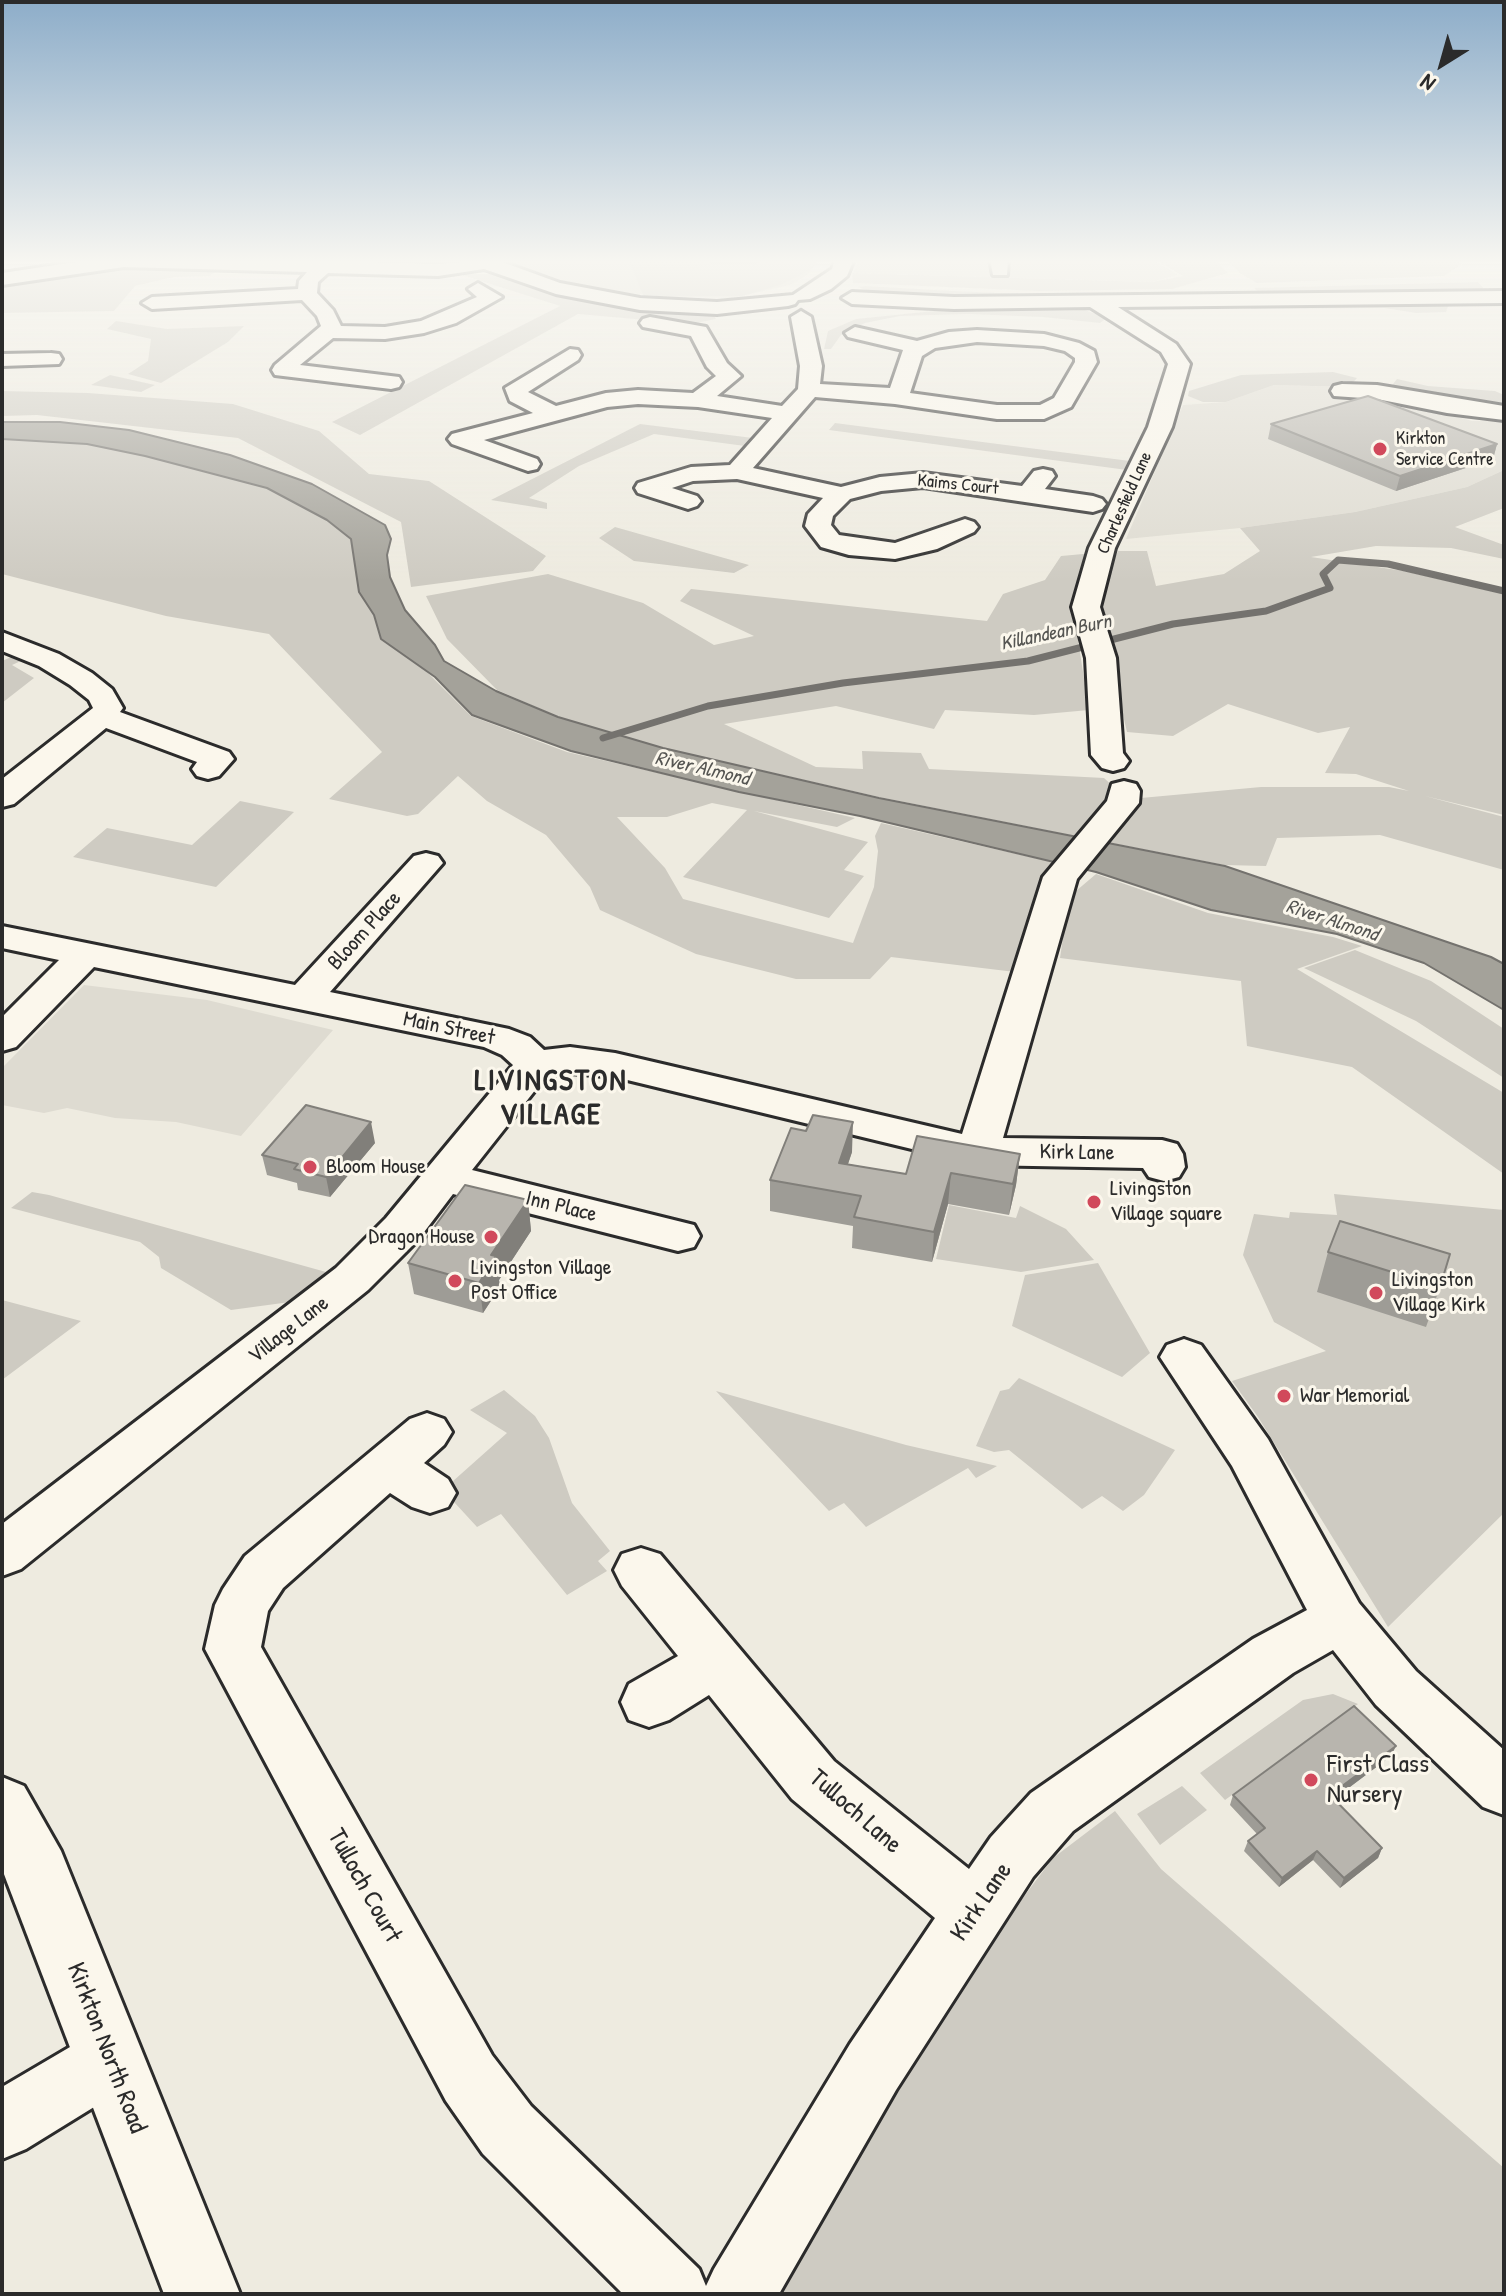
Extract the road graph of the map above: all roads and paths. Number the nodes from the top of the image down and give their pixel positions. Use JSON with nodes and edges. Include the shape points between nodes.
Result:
{"nodes":[{"id":1,"x":287,"y":366,"type":"edge"},
{"id":2,"x":555,"y":366,"type":"edge"},
{"id":3,"x":718,"y":366,"type":"edge"},
{"id":4,"x":811,"y":366,"type":"edge"},
{"id":5,"x":908,"y":366,"type":"edge"},
{"id":6,"x":1084,"y":366,"type":"edge"},
{"id":7,"x":1178,"y":366,"type":"edge"},
{"id":8,"x":283,"y":370,"type":"junction"},
{"id":9,"x":259,"y":371,"type":"dead end"},
{"id":10,"x":391,"y":382,"type":"dead end"},
{"id":11,"x":809,"y":390,"type":"junction"},
{"id":12,"x":1342,"y":391,"type":"dead end"},
{"id":13,"x":895,"y":397,"type":"junction"},
{"id":14,"x":698,"y":400,"type":"junction"},
{"id":15,"x":551,"y":413,"type":"junction"},
{"id":16,"x":1504,"y":413,"type":"edge"},
{"id":17,"x":787,"y":414,"type":"junction"},
{"id":18,"x":438,"y":426,"type":"dead end"},
{"id":19,"x":460,"y":439,"type":"junction"},
{"id":20,"x":528,"y":464,"type":"dead end"},
{"id":21,"x":742,"y":465,"type":"junction"},
{"id":22,"x":841,"y":494,"type":"junction"},
{"id":23,"x":688,"y":501,"type":"dead end"},
{"id":24,"x":1093,"y":504,"type":"dead end"},
{"id":25,"x":965,"y":527,"type":"dead end"},
{"id":26,"x":2,"y":641,"type":"edge"},
{"id":27,"x":102,"y":716,"type":"junction"},
{"id":28,"x":208,"y":769,"type":"dead end"},
{"id":29,"x":8,"y":784,"type":"edge"},
{"id":30,"x":428,"y":864,"type":"dead end"},
{"id":31,"x":2,"y":937,"type":"edge"},
{"id":32,"x":86,"y":954,"type":"junction"},
{"id":33,"x":303,"y":999,"type":"junction"},
{"id":34,"x":2,"y":1039,"type":"edge"},
{"id":35,"x":538,"y":1067,"type":"junction"},
{"id":36,"x":978,"y":1151,"type":"junction"},
{"id":37,"x":1164,"y":1167,"type":"dead end"},
{"id":38,"x":445,"y":1178,"type":"junction"},
{"id":39,"x":678,"y":1236,"type":"dead end"},
{"id":40,"x":1184,"y":1357,"type":"dead end"},
{"id":41,"x":415,"y":1464,"type":"dead end"},
{"id":42,"x":2,"y":1554,"type":"edge"},
{"id":43,"x":641,"y":1570,"type":"dead end"},
{"id":44,"x":1340,"y":1619,"type":"junction"},
{"id":45,"x":716,"y":1662,"type":"junction"},
{"id":46,"x":649,"y":1702,"type":"dead end"},
{"id":47,"x":1498,"y":1774,"type":"edge"},
{"id":48,"x":2,"y":1806,"type":"edge"},
{"id":49,"x":975,"y":1912,"type":"junction"},
{"id":50,"x":110,"y":2060,"type":"junction"},
{"id":51,"x":2,"y":2125,"type":"edge"},
{"id":52,"x":202,"y":2294,"type":"edge"},
{"id":53,"x":674,"y":2294,"type":"edge"},
{"id":54,"x":739,"y":2294,"type":"edge"}],
"edges":[{"from":1,"to":8,"type":"street"},
{"from":2,"to":15,"type":"street","via":[[515,392]]},
{"from":3,"to":14,"type":"street","via":[[730,376]]},
{"from":4,"to":11,"type":"street"},
{"from":5,"to":13,"type":"street"},
{"from":6,"to":13,"type":"street","via":[[1063,402],[1044,412],[997,412]]},
{"from":7,"to":36,"type":"street","name":"Charlesfield Lane","via":[[1160,427],[1102,548],[1086,607],[1101,658],[1107,755],[1123,803],[1060,877]]},
{"from":8,"to":9,"type":"street"},
{"from":8,"to":10,"type":"street"},
{"from":11,"to":13,"type":"street"},
{"from":11,"to":17,"type":"street"},
{"from":12,"to":16,"type":"street"},
{"from":14,"to":15,"type":"street","via":[[638,397]]},
{"from":14,"to":17,"type":"street"},
{"from":15,"to":19,"type":"street"},
{"from":17,"to":21,"type":"street"},
{"from":18,"to":19,"type":"street"},
{"from":19,"to":20,"type":"street"},
{"from":21,"to":22,"type":"street","name":"Kaims Court"},
{"from":21,"to":23,"type":"street","name":"Kaims Court","via":[[691,474],[637,494]]},
{"from":22,"to":24,"type":"street","name":"Kaims Court","via":[[923,480],[1036,485]]},
{"from":22,"to":25,"type":"street","name":"Kaims Court","via":[[821,514],[818,526],[830,541],[849,547],[895,551]]},
{"from":26,"to":27,"type":"street","via":[[81,679],[101,695],[108,708]]},
{"from":27,"to":28,"type":"street","via":[[218,759]]},
{"from":27,"to":29,"type":"street"},
{"from":30,"to":33,"type":"street","name":"Bloom Place"},
{"from":31,"to":32,"type":"street","name":"Main Street"},
{"from":32,"to":33,"type":"street","name":"Main Street"},
{"from":32,"to":34,"type":"street"},
{"from":33,"to":35,"type":"street","name":"Main Street","via":[[495,1037],[516,1046]]},
{"from":35,"to":36,"type":"street","via":[[570,1059],[615,1065]]},
{"from":35,"to":38,"type":"street","name":"Village Lane","via":[[505,1099]]},
{"from":36,"to":37,"type":"street","name":"Kirk Lane","via":[[1162,1154]]},
{"from":38,"to":39,"type":"street","name":"Inn Place"},
{"from":38,"to":42,"type":"street","name":"Village Lane","via":[[402,1229],[324,1303]]},
{"from":40,"to":44,"type":"street","via":[[1250,1453]]},
{"from":41,"to":53,"type":"street","name":"Tulloch Court","via":[[264,1572],[242,1605],[233,1649],[469,2078],[507,2130]]},
{"from":43,"to":45,"type":"street","name":"Tulloch Lane"},
{"from":44,"to":47,"type":"street","via":[[1396,1688]]},
{"from":44,"to":49,"type":"street","name":"Kirk Lane","via":[[1273,1656],[1052,1812],[1012,1857]]},
{"from":45,"to":46,"type":"street"},
{"from":45,"to":49,"type":"street","name":"Tulloch Lane","via":[[813,1780]]},
{"from":48,"to":50,"type":"main road","name":"Kirkton North Road","via":[[38,1873]]},
{"from":49,"to":54,"type":"street","name":"Kirk Lane","via":[[873,2067]]},
{"from":50,"to":51,"type":"street"},
{"from":50,"to":52,"type":"main road","name":"Kirkton North Road"}]}
